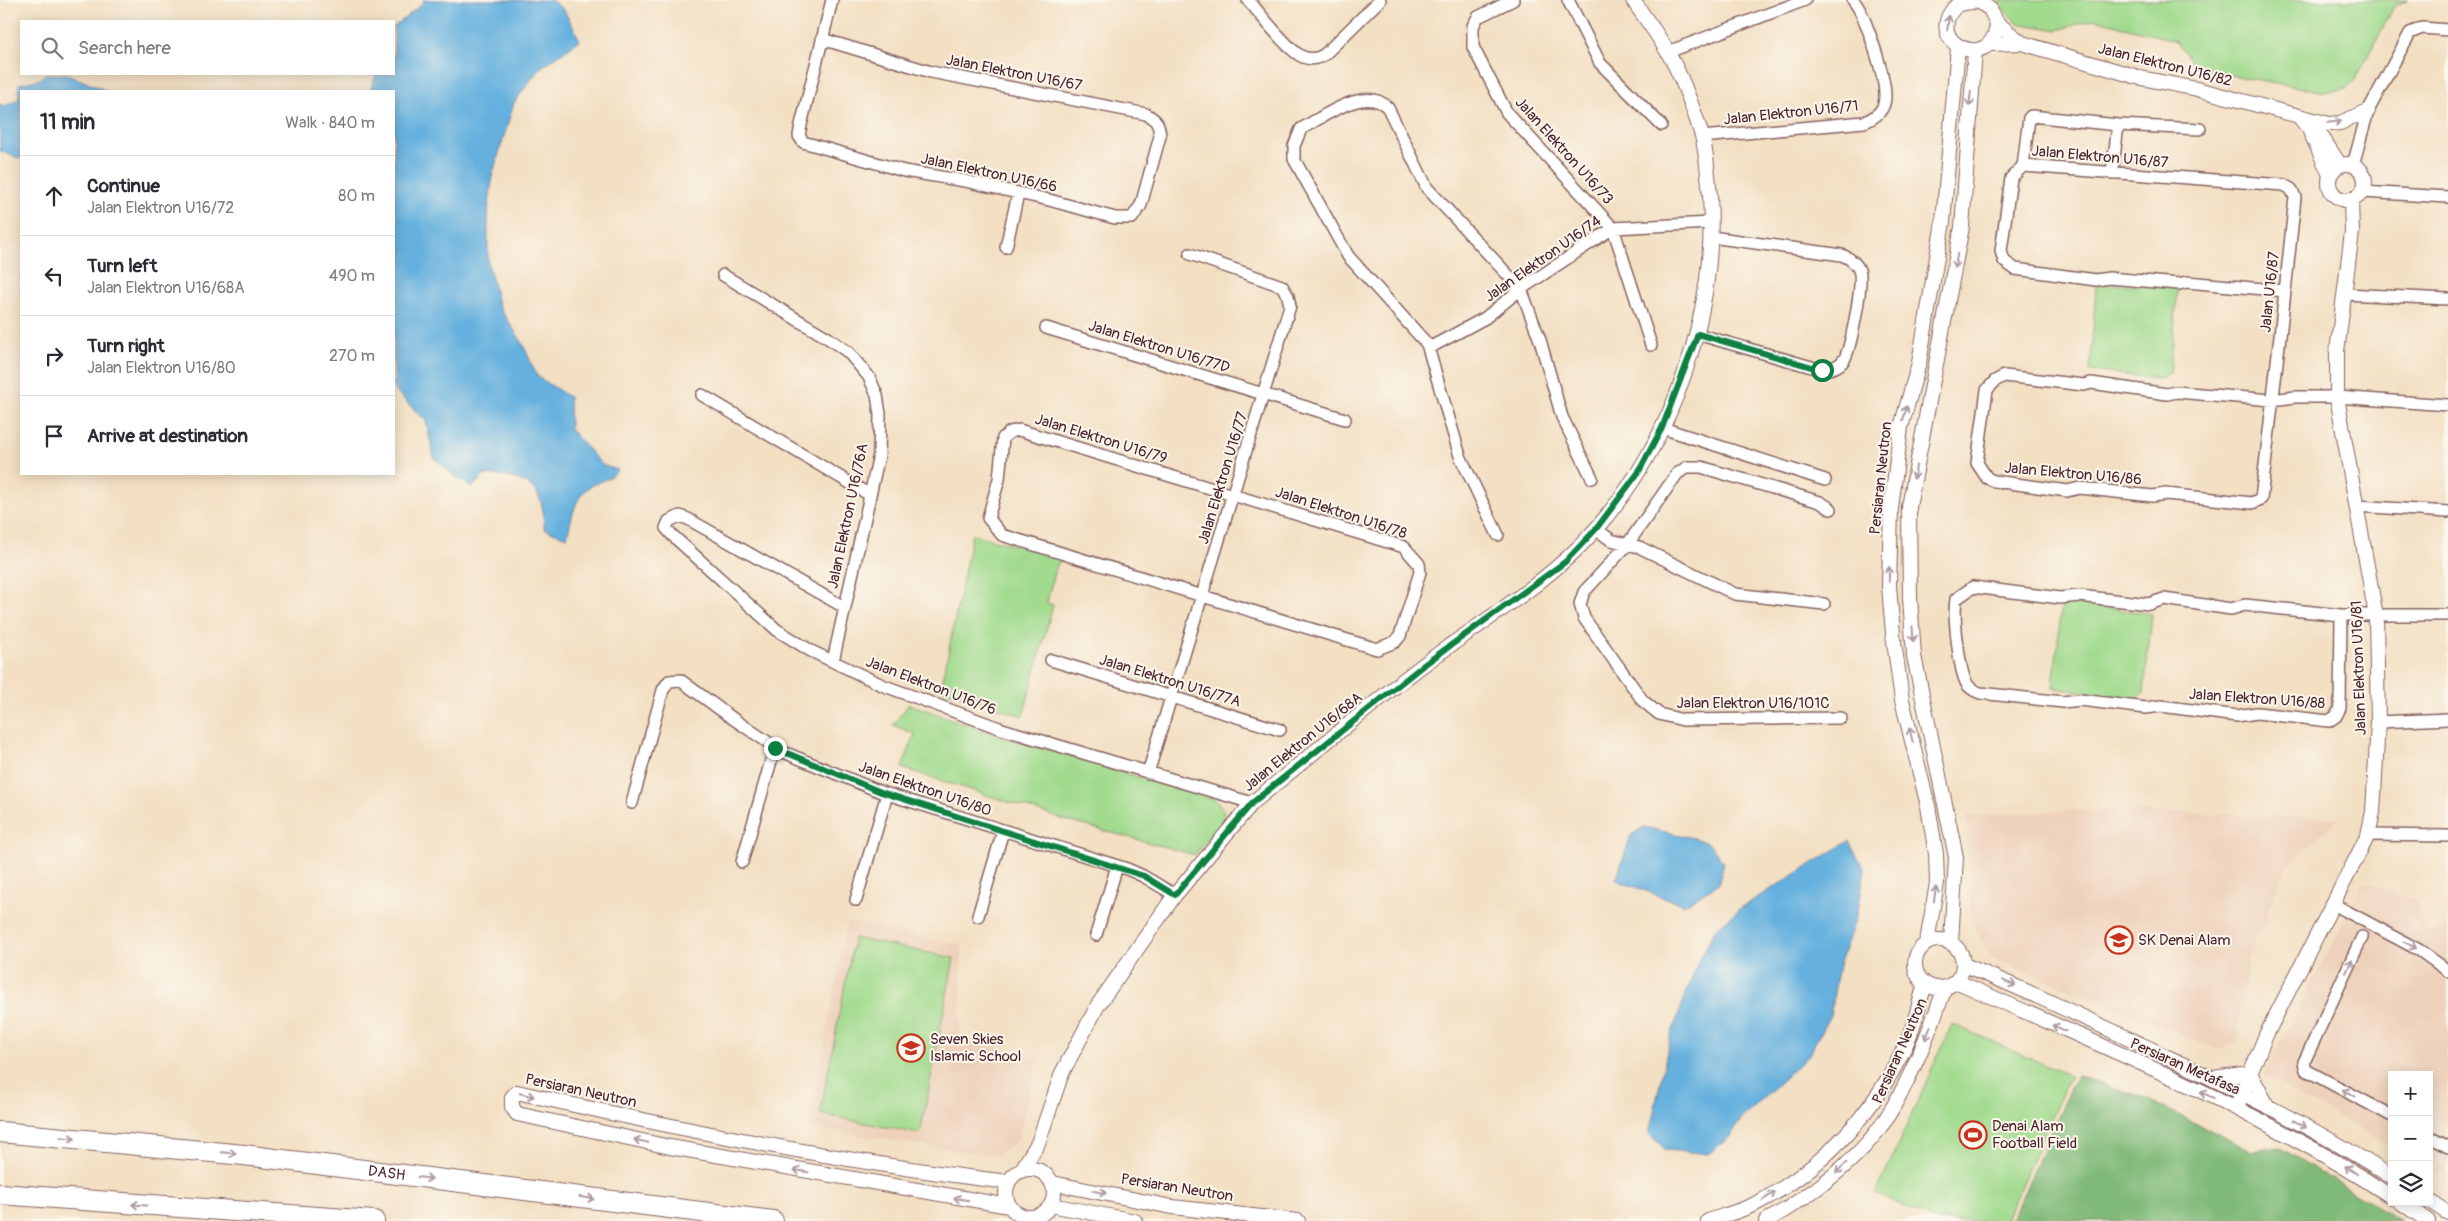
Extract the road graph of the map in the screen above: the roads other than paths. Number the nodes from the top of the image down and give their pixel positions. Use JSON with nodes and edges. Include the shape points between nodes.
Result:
{"nodes":[{"id":1,"x":832,"y":0,"type":"edge"},
{"id":2,"x":1248,"y":0,"type":"edge"},
{"id":3,"x":1380,"y":0,"type":"edge"},
{"id":4,"x":1513,"y":0,"type":"edge"},
{"id":5,"x":1568,"y":0,"type":"edge"},
{"id":6,"x":1633,"y":0,"type":"edge"},
{"id":7,"x":1805,"y":0,"type":"edge"},
{"id":8,"x":1853,"y":0,"type":"edge"},
{"id":9,"x":1958,"y":2,"type":"edge"},
{"id":10,"x":1984,"y":2,"type":"edge"},
{"id":11,"x":1997,"y":23,"type":"junction"},
{"id":12,"x":2448,"y":30,"type":"edge"},
{"id":13,"x":822,"y":39,"type":"junction"},
{"id":14,"x":2022,"y":43,"type":"junction"},
{"id":15,"x":1989,"y":44,"type":"junction"},
{"id":16,"x":1958,"y":47,"type":"junction"},
{"id":17,"x":1975,"y":51,"type":"junction"},
{"id":18,"x":1668,"y":52,"type":"junction"},
{"id":19,"x":2368,"y":111,"type":"junction"},
{"id":20,"x":2300,"y":118,"type":"junction"},
{"id":21,"x":1661,"y":125,"type":"dead end"},
{"id":22,"x":2118,"y":125,"type":"junction"},
{"id":23,"x":2200,"y":129,"type":"dead end"},
{"id":24,"x":1702,"y":137,"type":"junction"},
{"id":25,"x":1152,"y":165,"type":"joint"},
{"id":26,"x":2023,"y":166,"type":"junction"},
{"id":27,"x":2341,"y":168,"type":"junction"},
{"id":28,"x":2112,"y":174,"type":"junction"},
{"id":29,"x":2291,"y":189,"type":"joint"},
{"id":30,"x":1018,"y":194,"type":"junction"},
{"id":31,"x":2356,"y":195,"type":"junction"},
{"id":32,"x":2448,"y":197,"type":"edge"},
{"id":33,"x":1613,"y":228,"type":"junction"},
{"id":34,"x":1711,"y":230,"type":"junction"},
{"id":35,"x":1006,"y":247,"type":"dead end"},
{"id":36,"x":1190,"y":254,"type":"dead end"},
{"id":37,"x":723,"y":275,"type":"dead end"},
{"id":38,"x":1521,"y":289,"type":"junction"},
{"id":39,"x":2286,"y":291,"type":"junction"},
{"id":40,"x":2345,"y":294,"type":"junction"},
{"id":41,"x":2448,"y":299,"type":"edge"},
{"id":42,"x":1046,"y":328,"type":"dead end"},
{"id":43,"x":1698,"y":334,"type":"junction"},
{"id":44,"x":1652,"y":345,"type":"dead end"},
{"id":45,"x":1429,"y":348,"type":"junction"},
{"id":46,"x":1264,"y":394,"type":"junction"},
{"id":47,"x":702,"y":395,"type":"dead end"},
{"id":48,"x":2337,"y":397,"type":"junction"},
{"id":49,"x":2272,"y":400,"type":"junction"},
{"id":50,"x":2448,"y":405,"type":"edge"},
{"id":51,"x":1346,"y":419,"type":"dead end"},
{"id":52,"x":1662,"y":428,"type":"junction"},
{"id":53,"x":1592,"y":478,"type":"dead end"},
{"id":54,"x":1825,"y":480,"type":"dead end"},
{"id":55,"x":870,"y":494,"type":"junction"},
{"id":56,"x":1233,"y":495,"type":"junction"},
{"id":57,"x":2357,"y":506,"type":"junction"},
{"id":58,"x":1831,"y":509,"type":"dead end"},
{"id":59,"x":2448,"y":512,"type":"edge"},
{"id":60,"x":1596,"y":529,"type":"junction"},
{"id":61,"x":1498,"y":535,"type":"dead end"},
{"id":62,"x":1627,"y":545,"type":"junction"},
{"id":63,"x":1202,"y":596,"type":"junction"},
{"id":64,"x":1824,"y":604,"type":"dead end"},
{"id":65,"x":844,"y":607,"type":"junction"},
{"id":66,"x":2341,"y":615,"type":"junction"},
{"id":67,"x":2448,"y":615,"type":"edge"},
{"id":68,"x":2376,"y":616,"type":"junction"},
{"id":69,"x":1051,"y":660,"type":"dead end"},
{"id":70,"x":832,"y":662,"type":"junction"},
{"id":71,"x":1172,"y":697,"type":"junction"},
{"id":72,"x":1841,"y":718,"type":"dead end"},
{"id":73,"x":2448,"y":719,"type":"edge"},
{"id":74,"x":2378,"y":722,"type":"junction"},
{"id":75,"x":1280,"y":730,"type":"dead end"},
{"id":76,"x":775,"y":748,"type":"junction"},
{"id":77,"x":1148,"y":773,"type":"junction"},
{"id":78,"x":887,"y":794,"type":"junction"},
{"id":79,"x":632,"y":802,"type":"dead end"},
{"id":80,"x":1252,"y":803,"type":"junction"},
{"id":81,"x":1003,"y":830,"type":"junction"},
{"id":82,"x":2368,"y":835,"type":"junction"},
{"id":83,"x":2448,"y":836,"type":"edge"},
{"id":84,"x":742,"y":862,"type":"dead end"},
{"id":85,"x":1117,"y":866,"type":"junction"},
{"id":86,"x":1175,"y":895,"type":"junction"},
{"id":87,"x":856,"y":900,"type":"dead end"},
{"id":88,"x":2333,"y":904,"type":"junction"},
{"id":89,"x":978,"y":916,"type":"dead end"},
{"id":90,"x":2357,"y":916,"type":"junction"},
{"id":91,"x":2383,"y":930,"type":"junction"},
{"id":92,"x":1096,"y":935,"type":"dead end"},
{"id":93,"x":2362,"y":937,"type":"junction"},
{"id":94,"x":1927,"y":942,"type":"junction"},
{"id":95,"x":1951,"y":942,"type":"junction"},
{"id":96,"x":1964,"y":965,"type":"junction"},
{"id":97,"x":2448,"y":971,"type":"edge"},
{"id":98,"x":1925,"y":984,"type":"junction"},
{"id":99,"x":1951,"y":984,"type":"junction"},
{"id":100,"x":2250,"y":1073,"type":"junction"},
{"id":101,"x":2212,"y":1078,"type":"junction"},
{"id":102,"x":2242,"y":1092,"type":"junction"},
{"id":103,"x":2268,"y":1106,"type":"junction"},
{"id":104,"x":2236,"y":1108,"type":"junction"},
{"id":105,"x":2388,"y":1114,"type":"edge"},
{"id":106,"x":0,"y":1132,"type":"edge"},
{"id":107,"x":2433,"y":1139,"type":"edge"},
{"id":108,"x":1038,"y":1143,"type":"junction"},
{"id":109,"x":2448,"y":1147,"type":"edge"},
{"id":110,"x":1020,"y":1171,"type":"junction"},
{"id":111,"x":2388,"y":1174,"type":"edge"},
{"id":112,"x":1048,"y":1178,"type":"junction"},
{"id":113,"x":1008,"y":1182,"type":"junction"},
{"id":114,"x":0,"y":1194,"type":"edge"},
{"id":115,"x":2388,"y":1194,"type":"edge"},
{"id":116,"x":2433,"y":1204,"type":"edge"},
{"id":117,"x":1051,"y":1205,"type":"junction"},
{"id":118,"x":1010,"y":1206,"type":"junction"},
{"id":119,"x":2406,"y":1206,"type":"edge"},
{"id":120,"x":2448,"y":1213,"type":"edge"},
{"id":121,"x":374,"y":1221,"type":"edge"},
{"id":122,"x":773,"y":1221,"type":"edge"},
{"id":123,"x":1135,"y":1221,"type":"edge"},
{"id":124,"x":1298,"y":1221,"type":"edge"},
{"id":125,"x":1708,"y":1221,"type":"edge"},
{"id":126,"x":1766,"y":1221,"type":"edge"},
{"id":127,"x":2428,"y":1221,"type":"edge"}],
"edges":[{"from":1,"to":13,"type":"street"},
{"from":2,"to":3,"type":"street","via":[[1296,53],[1302,57],[1318,58]]},
{"from":4,"to":33,"type":"street","name":"Jalan Elektron U16/73","via":[[1478,17],[1473,26],[1473,47],[1507,113]]},
{"from":5,"to":21,"type":"street","via":[[1600,63]]},
{"from":6,"to":18,"type":"street","name":"Jalan Elektron U16/68A"},
{"from":7,"to":18,"type":"street"},
{"from":8,"to":24,"type":"street","name":"Jalan Elektron U16/71","via":[[1870,36],[1879,66],[1885,96],[1879,113],[1864,122]]},
{"from":9,"to":10,"type":"street"},
{"from":16,"to":9,"type":"street","one_way":true,"via":[[1946,26]]},
{"from":10,"to":11,"type":"street"},
{"from":11,"to":14,"type":"street"},
{"from":11,"to":15,"type":"street"},
{"from":12,"to":19,"type":"street","via":[[2422,28],[2410,33]]},
{"from":13,"to":25,"type":"street","name":"Jalan Elektron U16/67","via":[[931,72],[1146,114],[1159,126],[1160,136]]},
{"from":13,"to":30,"type":"street","name":"Jalan Elektron U16/66","via":[[801,125],[799,136],[803,142],[904,171]]},
{"from":14,"to":15,"type":"street"},
{"from":14,"to":20,"type":"street","name":"Jalan Elektron U16/82","via":[[2141,78],[2197,89]]},
{"from":15,"to":17,"type":"street"},
{"from":16,"to":17,"type":"street"},
{"from":94,"to":16,"type":"street","name":"Persiaran Neutron","one_way":true,"via":[[1937,883],[1936,854],[1928,806],[1902,700],[1893,634],[1889,586],[1890,509],[1901,427],[1919,364],[1943,222]]},
{"from":17,"to":95,"type":"street","name":"Persiaran Neutron","one_way":true,"via":[[1962,227],[1910,507],[1914,656],[1956,857]]},
{"from":18,"to":24,"type":"street","name":"Jalan Elektron U16/68A","via":[[1682,80]]},
{"from":20,"to":19,"type":"street","name":"Jalan Elektron U16/82","one_way":true,"via":[[2340,123]]},
{"from":19,"to":27,"type":"street"},
{"from":20,"to":27,"type":"street"},
{"from":22,"to":23,"type":"street"},
{"from":22,"to":26,"type":"street","via":[[2029,116]]},
{"from":22,"to":28,"type":"street"},
{"from":24,"to":34,"type":"street","name":"Jalan Elektron U16/68A","via":[[1708,167]]},
{"from":25,"to":30,"type":"street","name":"Jalan Elektron U16/66","via":[[1141,205],[1132,218],[1124,220]]},
{"from":26,"to":28,"type":"street","name":"Jalan Elektron U16/87"},
{"from":26,"to":39,"type":"street","name":"Jalan Elektron U16/87","via":[[2010,178],[2000,251],[2004,261],[2015,269],[2096,280],[2187,282]]},
{"from":27,"to":31,"type":"street","name":"Jalan Elektron U16/81","via":[[2364,176]]},
{"from":27,"to":31,"type":"street","via":[[2332,191],[2340,198]]},
{"from":28,"to":29,"type":"street","name":"Jalan Elektron U16/87","via":[[2284,185]]},
{"from":29,"to":39,"type":"street","name":"Jalan U16/87","via":[[2295,197]]},
{"from":30,"to":35,"type":"street"},
{"from":31,"to":32,"type":"street"},
{"from":31,"to":40,"type":"street","name":"Jalan Elektron U16/81"},
{"from":33,"to":34,"type":"street","name":"Jalan Elektron U16/74"},
{"from":33,"to":38,"type":"street","name":"Jalan Elektron U16/74"},
{"from":33,"to":44,"type":"street"},
{"from":34,"to":43,"type":"street","name":"Jalan Elektron U16/68A"},
{"from":34,"to":43,"type":"street","name":"Jalan Elektron U16/74","via":[[1849,258],[1856,263],[1860,275],[1856,317],[1845,358],[1834,368],[1822,370]]},
{"from":36,"to":46,"type":"street","name":"Jalan Elektron U16/77","via":[[1275,283],[1282,286],[1288,296],[1290,306]]},
{"from":37,"to":55,"type":"street","name":"Jalan Elektron U16/76A","via":[[828,338],[848,352],[869,377],[877,395],[880,414],[879,455]]},
{"from":38,"to":45,"type":"street","name":"Jalan Elektron U16/74","via":[[1485,318]]},
{"from":38,"to":45,"type":"street","via":[[1427,188],[1384,103],[1363,98],[1301,128],[1294,146],[1294,158],[1348,256]]},
{"from":38,"to":53,"type":"street","via":[[1540,340],[1562,417]]},
{"from":39,"to":49,"type":"street","name":"Jalan U16/87"},
{"from":40,"to":41,"type":"street"},
{"from":40,"to":48,"type":"street","name":"Jalan Elektron U16/81","via":[[2337,352]]},
{"from":42,"to":46,"type":"street","name":"Jalan Elektron U16/77D"},
{"from":43,"to":52,"type":"street","name":"Jalan Elektron U16/68A"},
{"from":45,"to":61,"type":"street","via":[[1460,456]]},
{"from":46,"to":51,"type":"street","name":"Jalan Elektron U16/77D"},
{"from":46,"to":56,"type":"street","name":"Jalan Elektron U16/77"},
{"from":47,"to":55,"type":"street"},
{"from":48,"to":49,"type":"street","name":"Jalan Elektron U16/86"},
{"from":48,"to":50,"type":"street","name":"Jalan Elektron U16/86"},
{"from":48,"to":57,"type":"street","name":"Jalan Elektron U16/81"},
{"from":49,"to":49,"type":"street","name":"Jalan Elektron U16/86","via":[[2261,499],[2252,503],[2080,488],[2066,491],[1994,482],[1986,478],[1977,463],[1987,390],[2004,376],[2167,394],[2177,392]]},
{"from":52,"to":54,"type":"street"},
{"from":52,"to":60,"type":"street","name":"Jalan Elektron U16/68A","via":[[1638,473]]},
{"from":55,"to":65,"type":"street","name":"Jalan Elektron U16/76A"},
{"from":56,"to":63,"type":"street","name":"Jalan Elektron U16/77"},
{"from":56,"to":63,"type":"street","name":"Jalan Elektron U16/78","via":[[1404,547],[1419,564],[1420,572],[1410,606],[1395,642],[1377,649]]},
{"from":56,"to":63,"type":"street","name":"Jalan Elektron U16/79","via":[[1019,430],[1003,438],[999,479],[988,518],[1002,535]]},
{"from":57,"to":59,"type":"street"},
{"from":57,"to":68,"type":"street","name":"Jalan Elektron U16/81"},
{"from":58,"to":62,"type":"street","via":[[1820,502],[1701,467],[1687,467],[1677,474]]},
{"from":60,"to":62,"type":"street","via":[[1611,540]]},
{"from":60,"to":80,"type":"street","name":"Jalan Elektron U16/68A","via":[[1565,562],[1421,667]]},
{"from":62,"to":64,"type":"street","via":[[1735,594]]},
{"from":62,"to":72,"type":"street","name":"Jalan Elektron U16/101C","via":[[1588,586],[1581,598],[1581,610],[1643,701],[1659,714],[1683,720]]},
{"from":63,"to":71,"type":"street","name":"Jalan Elektron U16/77"},
{"from":65,"to":70,"type":"street","name":"Jalan Elektron U16/76A"},
{"from":65,"to":70,"type":"street","name":"Jalan Elektron U16/76","via":[[688,519],[680,516],[669,521],[666,528],[672,535],[777,630]]},
{"from":66,"to":66,"type":"street","name":"Jalan Elektron U16/88","via":[[2340,708],[2329,721],[1980,693],[1966,684],[1954,607],[1956,599],[1973,587],[2060,598],[2079,596],[2149,604],[2164,599],[2231,609],[2245,605]]},
{"from":66,"to":68,"type":"street"},
{"from":67,"to":68,"type":"street"},
{"from":68,"to":74,"type":"street","name":"Jalan Elektron U16/81"},
{"from":69,"to":71,"type":"street","name":"Jalan Elektron U16/77A"},
{"from":70,"to":77,"type":"street","name":"Jalan Elektron U16/76","via":[[914,698],[1002,729]]},
{"from":71,"to":75,"type":"street","name":"Jalan Elektron U16/77A"},
{"from":71,"to":77,"type":"street","name":"Jalan Elektron U16/77"},
{"from":73,"to":74,"type":"street"},
{"from":74,"to":82,"type":"street","name":"Jalan Elektron U16/81","via":[[2373,812]]},
{"from":76,"to":78,"type":"street","name":"Jalan Elektron U16/80"},
{"from":76,"to":79,"type":"street","name":"Jalan Elektron U16/80","via":[[680,680],[669,681],[663,690]]},
{"from":76,"to":84,"type":"street"},
{"from":77,"to":80,"type":"street","name":"Jalan Elektron U16/76"},
{"from":78,"to":81,"type":"street","name":"Jalan Elektron U16/80"},
{"from":78,"to":87,"type":"street"},
{"from":80,"to":86,"type":"street","name":"Jalan Elektron U16/68A"},
{"from":81,"to":85,"type":"street","name":"Jalan Elektron U16/80"},
{"from":81,"to":89,"type":"street"},
{"from":82,"to":83,"type":"street"},
{"from":82,"to":88,"type":"street","name":"Jalan Elektron U16/81"},
{"from":85,"to":86,"type":"street","name":"Jalan Elektron U16/80","via":[[1144,876]]},
{"from":85,"to":92,"type":"street"},
{"from":86,"to":108,"type":"street","name":"Jalan Elektron U16/68A","via":[[1098,1005],[1062,1072]]},
{"from":88,"to":90,"type":"street"},
{"from":88,"to":100,"type":"street","name":"Jalan Elektron U16/81"},
{"from":90,"to":91,"type":"street"},
{"from":90,"to":93,"type":"street"},
{"from":91,"to":93,"type":"street"},
{"from":91,"to":97,"type":"street","one_way":true},
{"from":105,"to":93,"type":"street","one_way":true,"via":[[2306,1070],[2304,1062]]},
{"from":94,"to":95,"type":"street"},
{"from":94,"to":98,"type":"street","via":[[1916,954],[1914,962],[1919,978]]},
{"from":95,"to":96,"type":"street","via":[[1960,952]]},
{"from":96,"to":99,"type":"street"},
{"from":96,"to":101,"type":"street","name":"Persiaran Metafasa","one_way":true,"via":[[2028,991]]},
{"from":98,"to":99,"type":"street","via":[[1931,987]]},
{"from":125,"to":98,"type":"street","name":"Persiaran Neutron","one_way":true,"via":[[1760,1202],[1819,1163],[1853,1128],[1886,1084],[1908,1040]]},
{"from":104,"to":99,"type":"street","name":"Persiaran Metafasa","one_way":true},
{"from":99,"to":126,"type":"street","name":"Persiaran Neutron","one_way":true,"via":[[1886,1119],[1836,1173],[1788,1209]]},
{"from":100,"to":101,"type":"street"},
{"from":100,"to":102,"type":"street","name":"Jalan Elektron U16/81"},
{"from":100,"to":103,"type":"street"},
{"from":101,"to":102,"type":"street","name":"Persiaran Metafasa"},
{"from":102,"to":103,"type":"street","name":"Persiaran Metafasa"},
{"from":102,"to":104,"type":"street","name":"Jalan Elektron U16/81"},
{"from":103,"to":111,"type":"street","name":"Persiaran Metafasa","one_way":true},
{"from":115,"to":104,"type":"street","name":"Persiaran Metafasa","one_way":true,"via":[[2340,1162]]},
{"from":106,"to":122,"type":"highway","name":"DASH","one_way":true,"via":[[244,1154]]},
{"from":107,"to":109,"type":"street"},
{"from":108,"to":110,"type":"street","name":"Jalan Elektron U16/68A"},
{"from":108,"to":112,"type":"street"},
{"from":110,"to":112,"type":"street","via":[[1033,1169]]},
{"from":110,"to":113,"type":"street"},
{"from":112,"to":117,"type":"street","via":[[1054,1198]]},
{"from":112,"to":124,"type":"street","name":"Persiaran Neutron","one_way":true,"via":[[1172,1207]]},
{"from":113,"to":118,"type":"street","via":[[1006,1198]]},
{"from":118,"to":113,"type":"street","name":"Persiaran Neutron","one_way":true,"via":[[811,1173],[517,1114],[512,1107],[512,1097],[517,1092],[731,1140],[809,1154]]},
{"from":121,"to":114,"type":"highway","one_way":true},
{"from":116,"to":120,"type":"street"},
{"from":117,"to":118,"type":"street","via":[[1046,1211],[1031,1217],[1015,1212]]},
{"from":117,"to":123,"type":"street"},
{"from":119,"to":127,"type":"street"}]}
